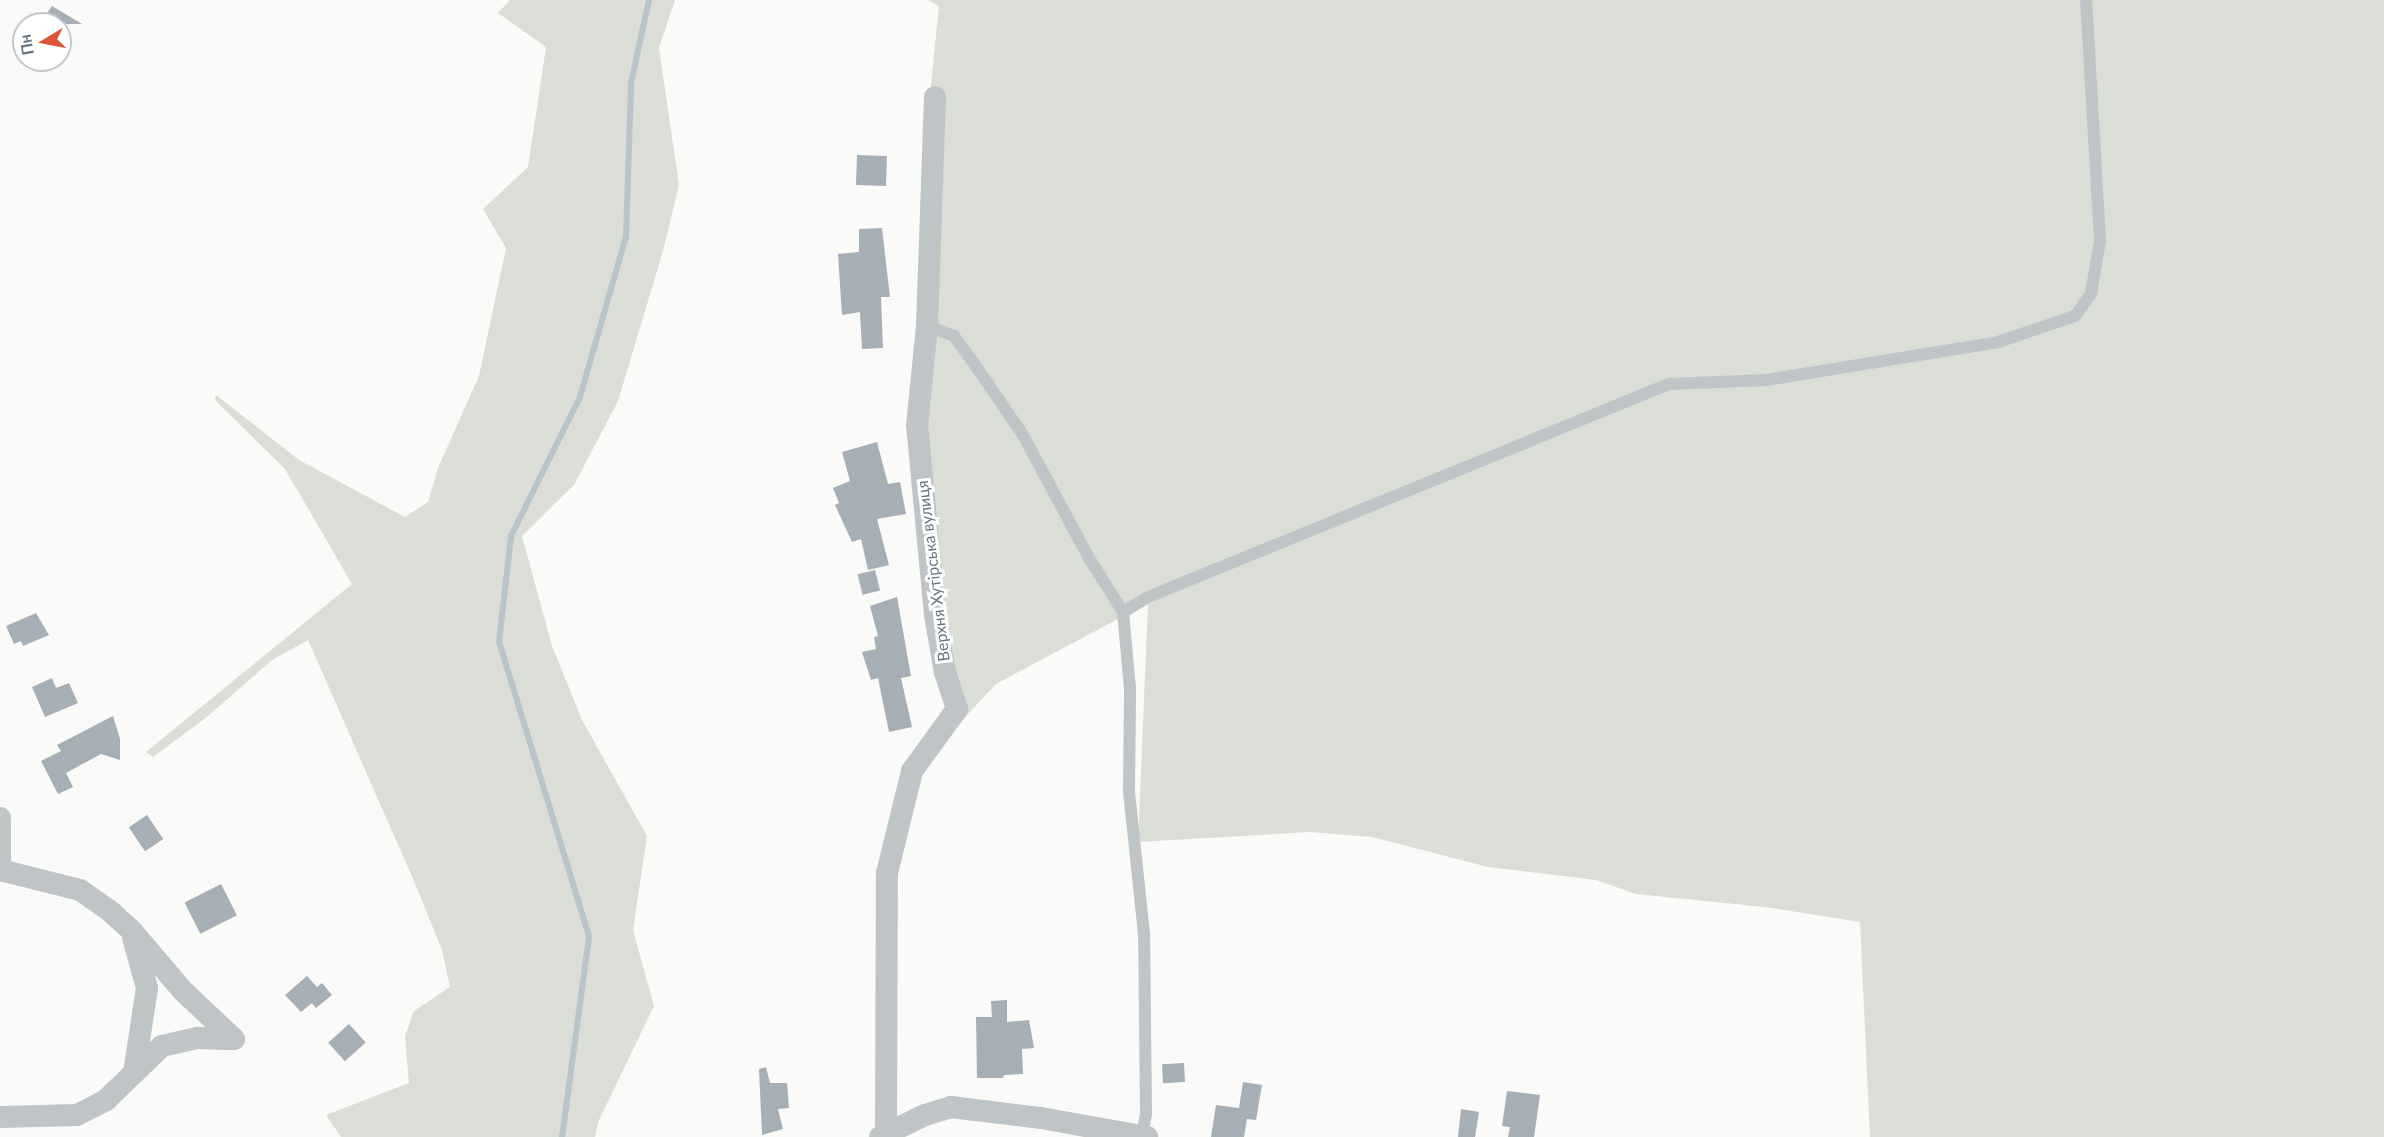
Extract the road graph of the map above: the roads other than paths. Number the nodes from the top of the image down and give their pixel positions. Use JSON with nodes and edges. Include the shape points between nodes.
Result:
{"nodes":[{"id":1,"x":2086,"y":0,"type":"edge"},
{"id":2,"x":935,"y":97,"type":"dead end"},
{"id":3,"x":927,"y":326,"type":"junction"},
{"id":4,"x":1123,"y":612,"type":"junction"},
{"id":5,"x":0,"y":818,"type":"edge"},
{"id":6,"x":0,"y":870,"type":"edge"},
{"id":7,"x":131,"y":930,"type":"junction"},
{"id":8,"x":134,"y":1073,"type":"junction"},
{"id":9,"x":0,"y":1117,"type":"edge"},
{"id":10,"x":883,"y":1136,"type":"edge"},
{"id":11,"x":1144,"y":1136,"type":"edge"}],
"edges":[{"from":1,"to":4,"type":"lane","via":[[2100,241],[2091,294],[2075,316],[1998,342],[1767,380],[1669,384],[1148,597]]},
{"from":2,"to":3,"type":"street","name":"Верхня Хутірська вулиця"},
{"from":3,"to":4,"type":"lane","via":[[954,336],[971,359],[1023,435],[1089,558]]},
{"from":3,"to":10,"type":"street","name":"Верхня Хутірська вулиця","via":[[917,426],[935,615],[945,674],[957,709],[912,771],[887,873]]},
{"from":4,"to":11,"type":"lane","via":[[1130,689],[1129,791],[1143,934]]},
{"from":5,"to":6,"type":"street"},
{"from":6,"to":7,"type":"street","via":[[80,890]]},
{"from":7,"to":8,"type":"street","via":[[147,988]]},
{"from":7,"to":8,"type":"street","via":[[183,991],[234,1039],[198,1038],[162,1046]]},
{"from":8,"to":9,"type":"street","via":[[106,1100],[76,1115]]},
{"from":10,"to":11,"type":"street","via":[[951,1107]]}]}
